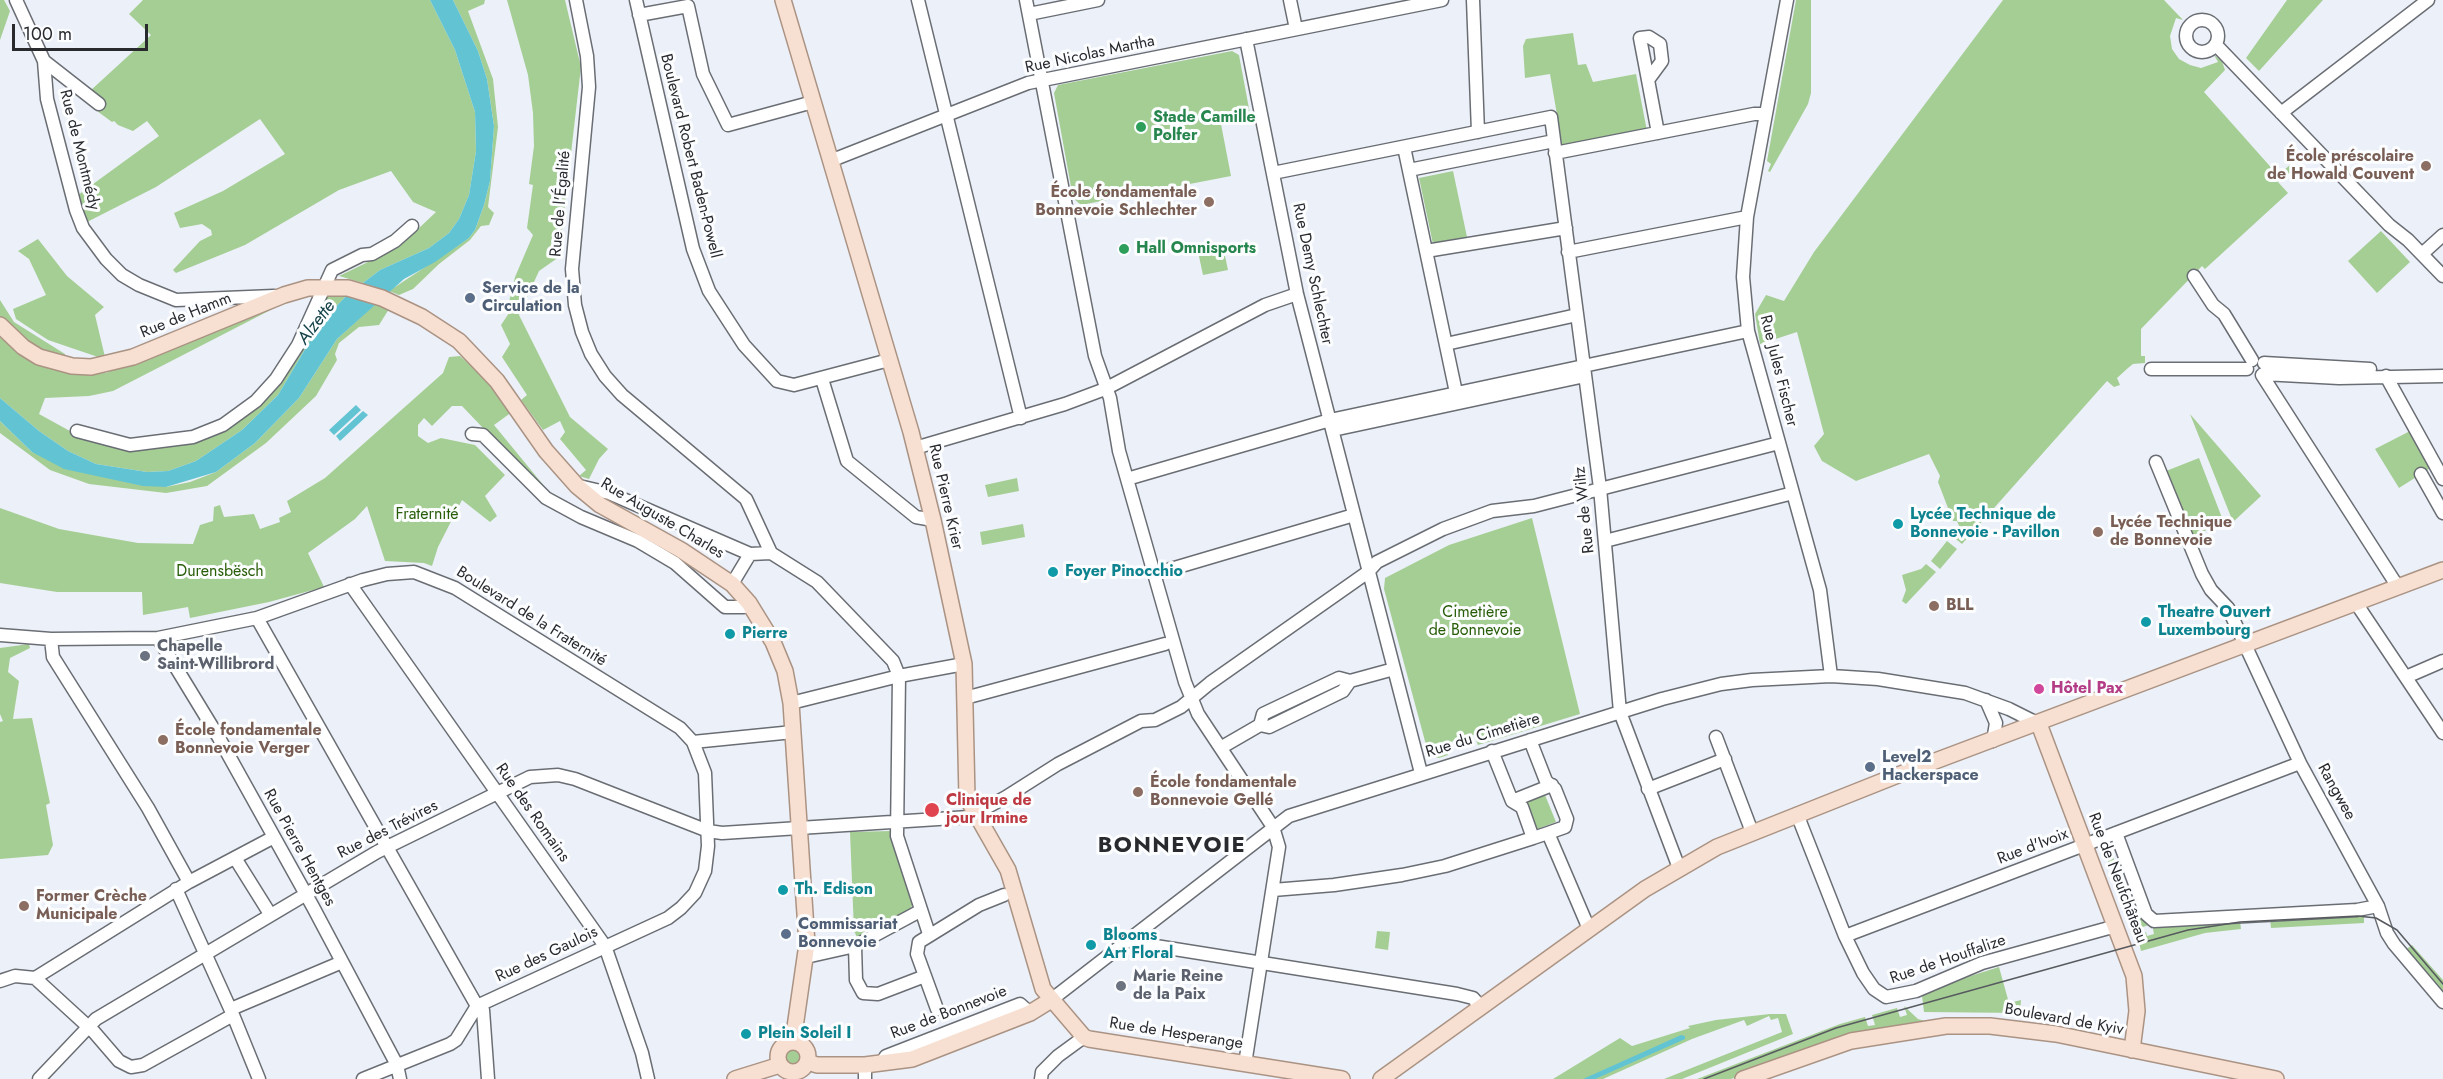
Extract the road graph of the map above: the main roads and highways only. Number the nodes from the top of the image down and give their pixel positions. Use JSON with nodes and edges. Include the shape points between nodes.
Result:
{"nodes":[{"id":1,"x":783,"y":0,"type":"edge"},
{"id":2,"x":392,"y":302,"type":"joint"},
{"id":3,"x":0,"y":325,"type":"edge"},
{"id":4,"x":2443,"y":570,"type":"edge"},
{"id":5,"x":2039,"y":724,"type":"junction"},
{"id":6,"x":1051,"y":1000,"type":"junction"},
{"id":7,"x":793,"y":1041,"type":"junction"},
{"id":8,"x":2132,"y":1050,"type":"junction"},
{"id":9,"x":807,"y":1062,"type":"junction"},
{"id":10,"x":780,"y":1065,"type":"junction"},
{"id":11,"x":865,"y":1072,"type":"edge"},
{"id":12,"x":1311,"y":1077,"type":"edge"},
{"id":13,"x":735,"y":1079,"type":"edge"},
{"id":14,"x":1342,"y":1079,"type":"edge"},
{"id":15,"x":1381,"y":1079,"type":"edge"},
{"id":16,"x":1743,"y":1079,"type":"edge"},
{"id":17,"x":2276,"y":1079,"type":"edge"}],
"edges":[{"from":1,"to":6,"type":"main road","name":"Rue Pierre Krier","via":[[890,360],[933,520],[964,664],[966,786],[974,814],[1008,870],[1041,983]]},
{"from":2,"to":3,"type":"main road","name":"Rue de Hamm","via":[[348,288],[325,286],[284,295],[133,357],[91,367],[39,357]]},
{"from":2,"to":7,"type":"main road","name":"Rue Auguste Charles","via":[[440,328],[466,349],[497,381],[546,451],[577,486],[614,514],[681,550],[732,584],[773,642],[785,671],[791,703],[806,957]]},
{"from":4,"to":5,"type":"main road"},
{"from":5,"to":8,"type":"main road","name":"Rue de Neufchâteau","via":[[2136,985]]},
{"from":5,"to":15,"type":"main road","via":[[1797,814],[1679,868]]},
{"from":6,"to":11,"type":"main road","name":"Rue de Bonnevoie","via":[[1030,1013],[912,1059],[881,1064]]},
{"from":6,"to":12,"type":"main road","name":"Rue de Hesperange","via":[[1084,1037]]},
{"from":7,"to":9,"type":"main road","via":[[807,1050]]},
{"from":7,"to":10,"type":"main road","via":[[780,1049]]},
{"from":8,"to":16,"type":"main road","name":"Boulevard de Kyiv","via":[[2029,1030],[1946,1026],[1851,1041]]},
{"from":8,"to":17,"type":"main road","name":"Boulevard de Kyiv"},
{"from":9,"to":10,"type":"main road","name":"Rue de Bonnevoie","via":[[804,1068],[791,1072]]},
{"from":9,"to":11,"type":"main road","name":"Rue de Bonnevoie"},
{"from":10,"to":13,"type":"main road","name":"Rue de Bonnevoie"},
{"from":12,"to":14,"type":"main road","name":"Rue de Hesperange"}]}
